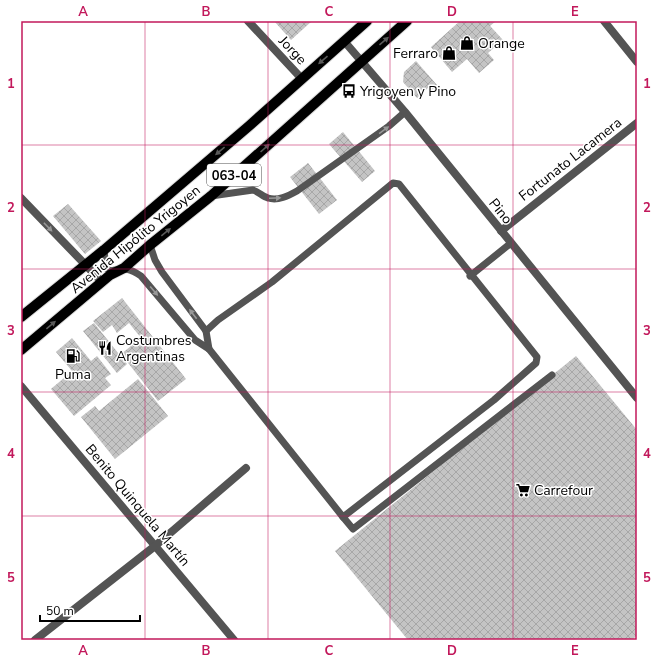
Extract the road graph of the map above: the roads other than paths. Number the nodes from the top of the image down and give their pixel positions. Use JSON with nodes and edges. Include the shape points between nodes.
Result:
{"nodes":[{"id":1,"x":248,"y":21,"type":"edge"},
{"id":2,"x":367,"y":21,"type":"edge"},
{"id":3,"x":407,"y":21,"type":"edge"},
{"id":4,"x":604,"y":21,"type":"edge"},
{"id":5,"x":344,"y":41,"type":"junction"},
{"id":6,"x":362,"y":61,"type":"junction"},
{"id":7,"x":637,"y":62,"type":"edge"},
{"id":8,"x":302,"y":79,"type":"junction"},
{"id":9,"x":405,"y":112,"type":"junction"},
{"id":10,"x":637,"y":123,"type":"edge"},
{"id":11,"x":211,"y":196,"type":"junction"},
{"id":12,"x":21,"y":198,"type":"edge"},
{"id":13,"x":501,"y":231,"type":"junction"},
{"id":14,"x":510,"y":243,"type":"junction"},
{"id":15,"x":150,"y":245,"type":"junction"},
{"id":16,"x":104,"y":250,"type":"junction"},
{"id":17,"x":85,"y":265,"type":"junction"},
{"id":18,"x":124,"y":268,"type":"junction"},
{"id":19,"x":470,"y":276,"type":"junction"},
{"id":20,"x":102,"y":282,"type":"junction"},
{"id":21,"x":21,"y":317,"type":"edge"},
{"id":22,"x":206,"y":331,"type":"junction"},
{"id":23,"x":209,"y":349,"type":"junction"},
{"id":24,"x":21,"y":350,"type":"edge"},
{"id":25,"x":552,"y":375,"type":"dead end"},
{"id":26,"x":21,"y":386,"type":"edge"},
{"id":27,"x":637,"y":398,"type":"edge"},
{"id":28,"x":246,"y":468,"type":"dead end"},
{"id":29,"x":343,"y":517,"type":"junction"},
{"id":30,"x":155,"y":546,"type":"junction"},
{"id":31,"x":35,"y":640,"type":"edge"},
{"id":32,"x":234,"y":640,"type":"edge"}],
"edges":[{"from":1,"to":8,"type":"street","name":"Jorge"},
{"from":2,"to":5,"type":"main road","name":"Avenida Hipólito Yrigoyen","number":"063-04"},
{"from":6,"to":3,"type":"main road","name":"Avenida Hipólito Yrigoyen","number":"063-04","one_way":true},
{"from":4,"to":7,"type":"street"},
{"from":5,"to":6,"type":"street","name":"Pino"},
{"from":5,"to":8,"type":"main road","name":"Avenida Hipólito Yrigoyen","number":"063-04","one_way":true},
{"from":6,"to":9,"type":"street","name":"Pino"},
{"from":11,"to":6,"type":"main road","name":"Avenida Hipólito Yrigoyen","number":"063-04","one_way":true},
{"from":8,"to":16,"type":"main road","name":"Avenida Hipólito Yrigoyen","number":"063-04","one_way":true},
{"from":11,"to":9,"type":"lane","one_way":true,"via":[[253,190],[267,198],[277,199],[289,195],[389,126]]},
{"from":9,"to":13,"type":"street","name":"Pino"},
{"from":10,"to":13,"type":"street","name":"Fortunato Lacamera"},
{"from":15,"to":11,"type":"main road","name":"Avenida Hipólito Yrigoyen","number":"063-04","one_way":true},
{"from":12,"to":17,"type":"street","one_way":true},
{"from":13,"to":14,"type":"street","name":"Pino"},
{"from":14,"to":19,"type":"lane"},
{"from":14,"to":27,"type":"street","name":"Pino"},
{"from":15,"to":18,"type":"main road","name":"Avenida Hipólito Yrigoyen","number":"063-04"},
{"from":22,"to":15,"type":"lane","one_way":true,"via":[[162,272]]},
{"from":16,"to":17,"type":"main road","name":"Avenida Hipólito Yrigoyen","number":"063-04"},
{"from":16,"to":18,"type":"lane","via":[[106,268],[110,271]]},
{"from":17,"to":20,"type":"street"},
{"from":17,"to":21,"type":"main road","name":"Avenida Hipólito Yrigoyen","number":"063-04"},
{"from":18,"to":20,"type":"main road","name":"Avenida Hipólito Yrigoyen","number":"063-04"},
{"from":18,"to":23,"type":"lane","one_way":true,"via":[[141,276],[195,340]]},
{"from":19,"to":22,"type":"lane","via":[[398,184],[392,183],[272,282]]},
{"from":19,"to":29,"type":"lane","via":[[536,357],[536,363],[494,400]]},
{"from":24,"to":20,"type":"main road","name":"Avenida Hipólito Yrigoyen","number":"063-04","one_way":true},
{"from":22,"to":23,"type":"lane"},
{"from":23,"to":29,"type":"lane"},
{"from":25,"to":29,"type":"lane","via":[[353,529]]},
{"from":26,"to":30,"type":"street","name":"Benito Quinquela Martín"},
{"from":28,"to":30,"type":"street"},
{"from":30,"to":31,"type":"street"},
{"from":30,"to":32,"type":"street","name":"Benito Quinquela Martín"}]}
